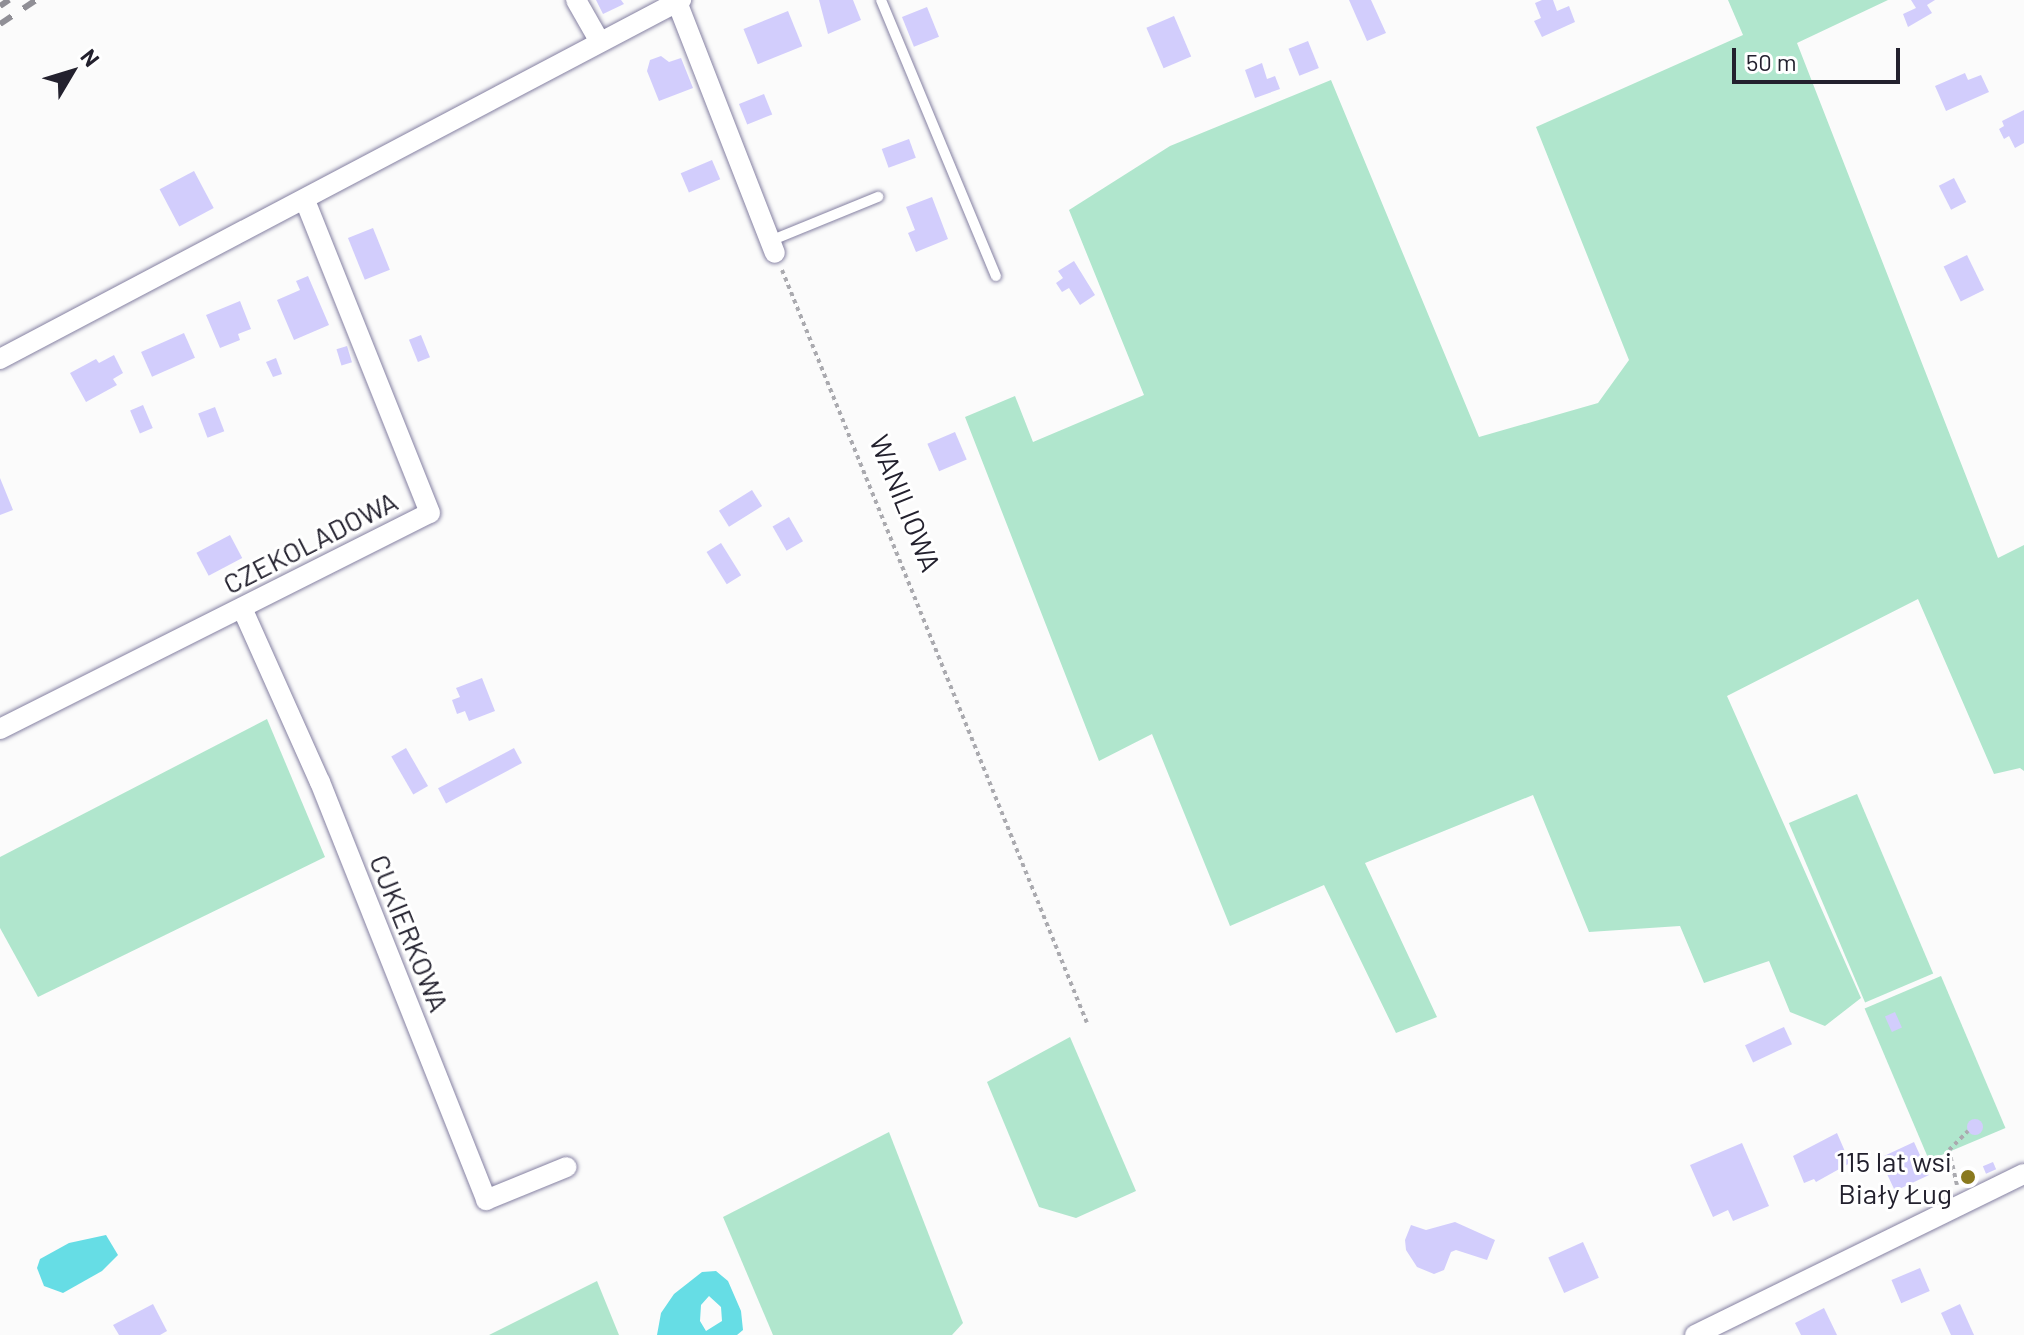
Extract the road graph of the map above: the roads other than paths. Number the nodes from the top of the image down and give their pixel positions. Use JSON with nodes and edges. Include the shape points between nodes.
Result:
{"nodes":[{"id":1,"x":576,"y":0,"type":"edge"},
{"id":2,"x":881,"y":0,"type":"edge"},
{"id":3,"x":679,"y":1,"type":"edge"},
{"id":4,"x":600,"y":42,"type":"junction"},
{"id":5,"x":878,"y":197,"type":"dead end"},
{"id":6,"x":305,"y":200,"type":"junction"},
{"id":7,"x":772,"y":247,"type":"joint"},
{"id":8,"x":996,"y":276,"type":"dead end"},
{"id":9,"x":0,"y":359,"type":"edge"},
{"id":10,"x":242,"y":608,"type":"junction"},
{"id":11,"x":0,"y":729,"type":"edge"},
{"id":12,"x":567,"y":1167,"type":"dead end"},
{"id":13,"x":2024,"y":1174,"type":"edge"},
{"id":14,"x":1695,"y":1335,"type":"edge"}],
"edges":[{"from":1,"to":4,"type":"street"},
{"from":2,"to":8,"type":"lane"},
{"from":3,"to":4,"type":"street"},
{"from":3,"to":7,"type":"street"},
{"from":4,"to":6,"type":"street"},
{"from":5,"to":7,"type":"lane"},
{"from":6,"to":9,"type":"street"},
{"from":6,"to":10,"type":"street","name":"CZEKOLADOWA","via":[[430,513]]},
{"from":10,"to":11,"type":"street","name":"CZEKOLADOWA"},
{"from":10,"to":12,"type":"street","name":"CUKIERKOWA","via":[[325,796],[486,1200]]},
{"from":13,"to":14,"type":"street"}]}
